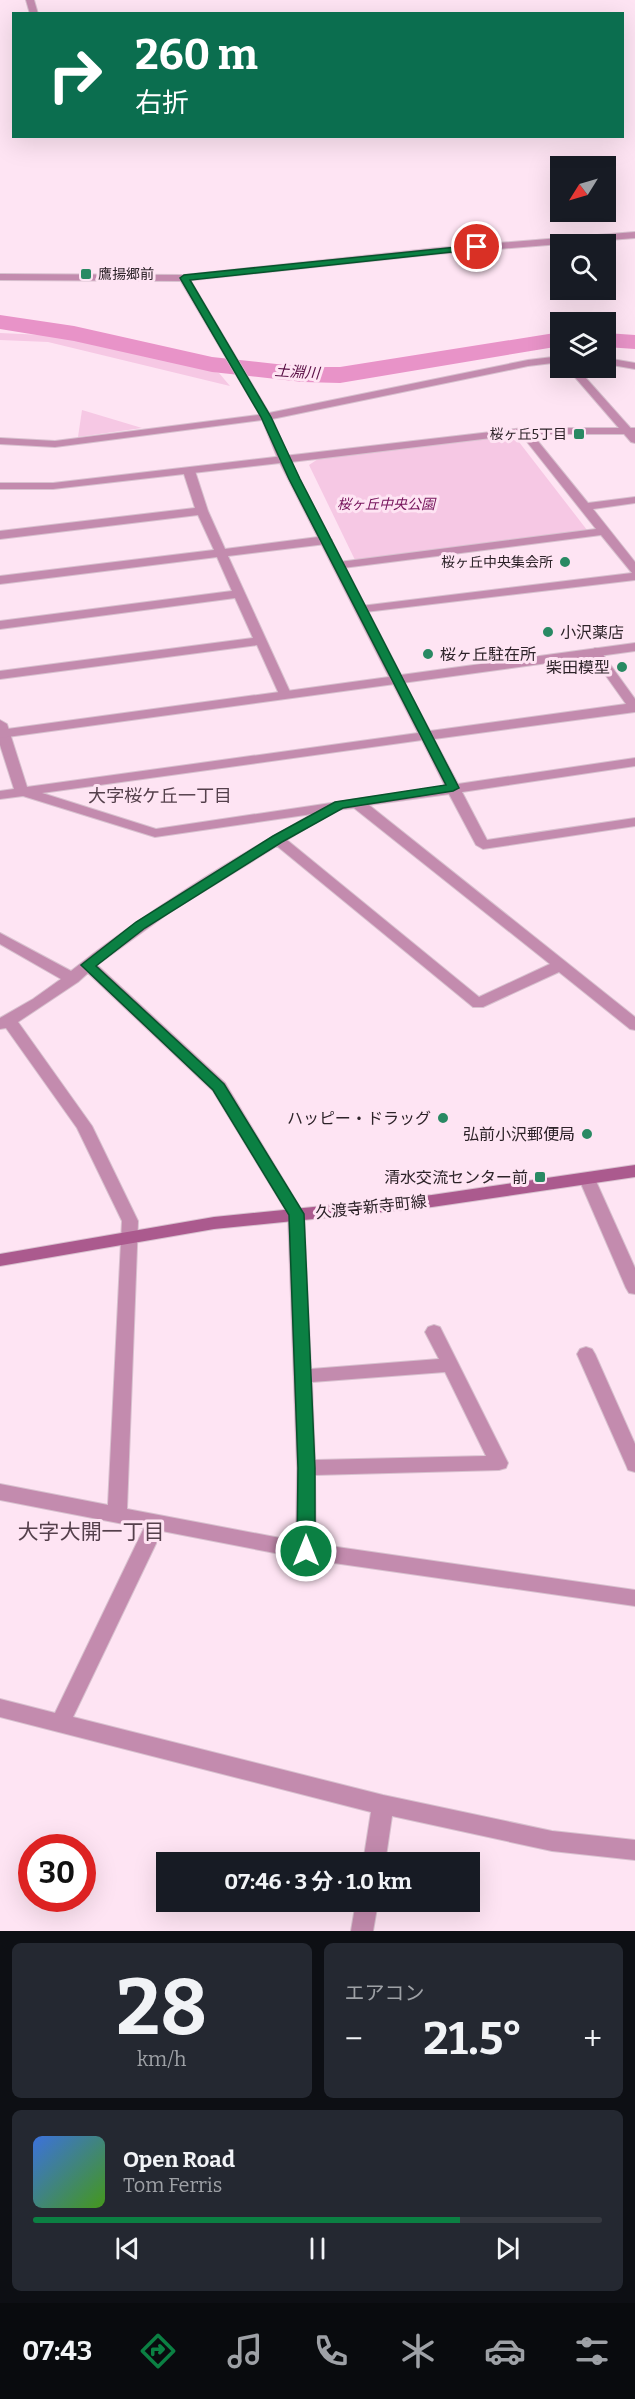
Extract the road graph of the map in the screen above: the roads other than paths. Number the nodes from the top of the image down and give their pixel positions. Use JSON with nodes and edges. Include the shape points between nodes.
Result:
{"nodes":[{"id":1,"x":635,"y":235,"type":"edge"},
{"id":2,"x":0,"y":277,"type":"edge"},
{"id":3,"x":184,"y":278,"type":"junction"},
{"id":4,"x":550,"y":360,"type":"edge"},
{"id":5,"x":616,"y":363,"type":"edge"},
{"id":6,"x":635,"y":366,"type":"edge"},
{"id":7,"x":581,"y":378,"type":"edge"},
{"id":8,"x":266,"y":417,"type":"junction"},
{"id":9,"x":524,"y":431,"type":"junction"},
{"id":10,"x":632,"y":434,"type":"edge"},
{"id":11,"x":0,"y":441,"type":"edge"},
{"id":12,"x":284,"y":459,"type":"junction"},
{"id":13,"x":189,"y":471,"type":"junction"},
{"id":14,"x":0,"y":486,"type":"edge"},
{"id":15,"x":635,"y":500,"type":"edge"},
{"id":16,"x":585,"y":507,"type":"junction"},
{"id":17,"x":202,"y":511,"type":"junction"},
{"id":18,"x":604,"y":531,"type":"junction"},
{"id":19,"x":0,"y":535,"type":"edge"},
{"id":20,"x":326,"y":540,"type":"junction"},
{"id":21,"x":219,"y":552,"type":"junction"},
{"id":22,"x":339,"y":566,"type":"junction"},
{"id":23,"x":635,"y":570,"type":"edge"},
{"id":24,"x":635,"y":576,"type":"edge"},
{"id":25,"x":0,"y":580,"type":"edge"},
{"id":26,"x":238,"y":594,"type":"junction"},
{"id":27,"x":361,"y":610,"type":"junction"},
{"id":28,"x":0,"y":625,"type":"edge"},
{"id":29,"x":259,"y":641,"type":"junction"},
{"id":30,"x":635,"y":647,"type":"edge"},
{"id":31,"x":595,"y":652,"type":"junction"},
{"id":32,"x":0,"y":675,"type":"edge"},
{"id":33,"x":397,"y":680,"type":"junction"},
{"id":34,"x":285,"y":694,"type":"junction"},
{"id":35,"x":634,"y":707,"type":"edge"},
{"id":36,"x":1,"y":731,"type":"edge"},
{"id":37,"x":427,"y":735,"type":"junction"},
{"id":38,"x":635,"y":762,"type":"edge"},
{"id":39,"x":453,"y":788,"type":"junction"},
{"id":40,"x":21,"y":791,"type":"junction"},
{"id":41,"x":0,"y":795,"type":"edge"},
{"id":42,"x":356,"y":802,"type":"junction"},
{"id":43,"x":340,"y":804,"type":"junction"},
{"id":44,"x":635,"y":822,"type":"edge"},
{"id":45,"x":278,"y":839,"type":"junction"},
{"id":46,"x":0,"y":938,"type":"edge"},
{"id":47,"x":88,"y":965,"type":"junction"},
{"id":48,"x":561,"y":966,"type":"junction"},
{"id":49,"x":72,"y":980,"type":"junction"},
{"id":50,"x":5,"y":1022,"type":"edge"},
{"id":51,"x":635,"y":1025,"type":"edge"},
{"id":52,"x":635,"y":1171,"type":"edge"},
{"id":53,"x":587,"y":1179,"type":"junction"},
{"id":54,"x":296,"y":1214,"type":"junction"},
{"id":55,"x":129,"y":1237,"type":"junction"},
{"id":56,"x":0,"y":1260,"type":"edge"},
{"id":57,"x":635,"y":1288,"type":"edge"},
{"id":58,"x":434,"y":1332,"type":"dead end"},
{"id":59,"x":586,"y":1354,"type":"dead end"},
{"id":60,"x":452,"y":1365,"type":"junction"},
{"id":61,"x":303,"y":1376,"type":"junction"},
{"id":62,"x":635,"y":1466,"type":"edge"},
{"id":63,"x":306,"y":1468,"type":"junction"},
{"id":64,"x":0,"y":1492,"type":"edge"},
{"id":65,"x":117,"y":1516,"type":"junction"},
{"id":66,"x":156,"y":1523,"type":"junction"},
{"id":67,"x":306,"y":1551,"type":"junction"},
{"id":68,"x":635,"y":1598,"type":"edge"},
{"id":69,"x":0,"y":1708,"type":"edge"},
{"id":70,"x":60,"y":1724,"type":"junction"},
{"id":71,"x":383,"y":1805,"type":"junction"},
{"id":72,"x":635,"y":1850,"type":"edge"},
{"id":73,"x":376,"y":1852,"type":"edge"},
{"id":74,"x":365,"y":1912,"type":"edge"},
{"id":75,"x":362,"y":1931,"type":"edge"}],
"edges":[{"from":1,"to":3,"type":"street"},
{"from":2,"to":3,"type":"street"},
{"from":3,"to":8,"type":"street"},
{"from":4,"to":8,"type":"street"},
{"from":5,"to":6,"type":"street"},
{"from":7,"to":10,"type":"street"},
{"from":8,"to":11,"type":"street","via":[[55,444]]},
{"from":8,"to":12,"type":"street"},
{"from":9,"to":10,"type":"street"},
{"from":9,"to":12,"type":"street"},
{"from":9,"to":16,"type":"street"},
{"from":12,"to":13,"type":"street"},
{"from":12,"to":20,"type":"street"},
{"from":13,"to":14,"type":"street","via":[[53,486]]},
{"from":13,"to":17,"type":"street"},
{"from":15,"to":16,"type":"street"},
{"from":16,"to":18,"type":"street"},
{"from":17,"to":19,"type":"street"},
{"from":17,"to":21,"type":"street"},
{"from":18,"to":22,"type":"street"},
{"from":18,"to":23,"type":"street"},
{"from":20,"to":21,"type":"street"},
{"from":20,"to":22,"type":"street"},
{"from":21,"to":25,"type":"street"},
{"from":21,"to":26,"type":"street"},
{"from":22,"to":27,"type":"street"},
{"from":24,"to":27,"type":"street"},
{"from":26,"to":28,"type":"street"},
{"from":26,"to":29,"type":"street"},
{"from":27,"to":33,"type":"street"},
{"from":29,"to":32,"type":"street"},
{"from":29,"to":34,"type":"street"},
{"from":30,"to":31,"type":"street"},
{"from":31,"to":33,"type":"street"},
{"from":31,"to":35,"type":"street"},
{"from":33,"to":34,"type":"street"},
{"from":33,"to":37,"type":"street"},
{"from":34,"to":36,"type":"street"},
{"from":35,"to":37,"type":"street"},
{"from":36,"to":40,"type":"street"},
{"from":37,"to":39,"type":"street"},
{"from":37,"to":40,"type":"street"},
{"from":38,"to":39,"type":"street"},
{"from":39,"to":42,"type":"street"},
{"from":39,"to":44,"type":"street","via":[[483,845]]},
{"from":40,"to":41,"type":"street"},
{"from":40,"to":43,"type":"street","via":[[155,832]]},
{"from":42,"to":43,"type":"street"},
{"from":42,"to":48,"type":"street"},
{"from":43,"to":45,"type":"street"},
{"from":45,"to":47,"type":"street","via":[[140,925]]},
{"from":45,"to":48,"type":"street","via":[[478,1004]]},
{"from":46,"to":49,"type":"street"},
{"from":47,"to":49,"type":"street"},
{"from":47,"to":54,"type":"street","via":[[219,1087]]},
{"from":48,"to":51,"type":"street"},
{"from":49,"to":50,"type":"street"},
{"from":50,"to":55,"type":"street","via":[[84,1125],[130,1221]]},
{"from":52,"to":53,"type":"main road","name":"久渡寺新寺町線"},
{"from":53,"to":54,"type":"main road","name":"久渡寺新寺町線","via":[[432,1201]]},
{"from":53,"to":57,"type":"street"},
{"from":54,"to":55,"type":"main road","name":"久渡寺新寺町線"},
{"from":54,"to":61,"type":"street"},
{"from":55,"to":56,"type":"main road","name":"久渡寺新寺町線"},
{"from":55,"to":65,"type":"street"},
{"from":58,"to":60,"type":"street"},
{"from":59,"to":62,"type":"street"},
{"from":60,"to":61,"type":"street"},
{"from":60,"to":63,"type":"street","via":[[499,1463]]},
{"from":61,"to":63,"type":"street"},
{"from":63,"to":67,"type":"street"},
{"from":64,"to":65,"type":"street"},
{"from":65,"to":66,"type":"street"},
{"from":66,"to":67,"type":"street"},
{"from":66,"to":70,"type":"street"},
{"from":67,"to":68,"type":"street"},
{"from":69,"to":70,"type":"street"},
{"from":70,"to":71,"type":"street"},
{"from":71,"to":72,"type":"street","via":[[552,1841]]},
{"from":71,"to":73,"type":"street"},
{"from":74,"to":75,"type":"street"}]}
